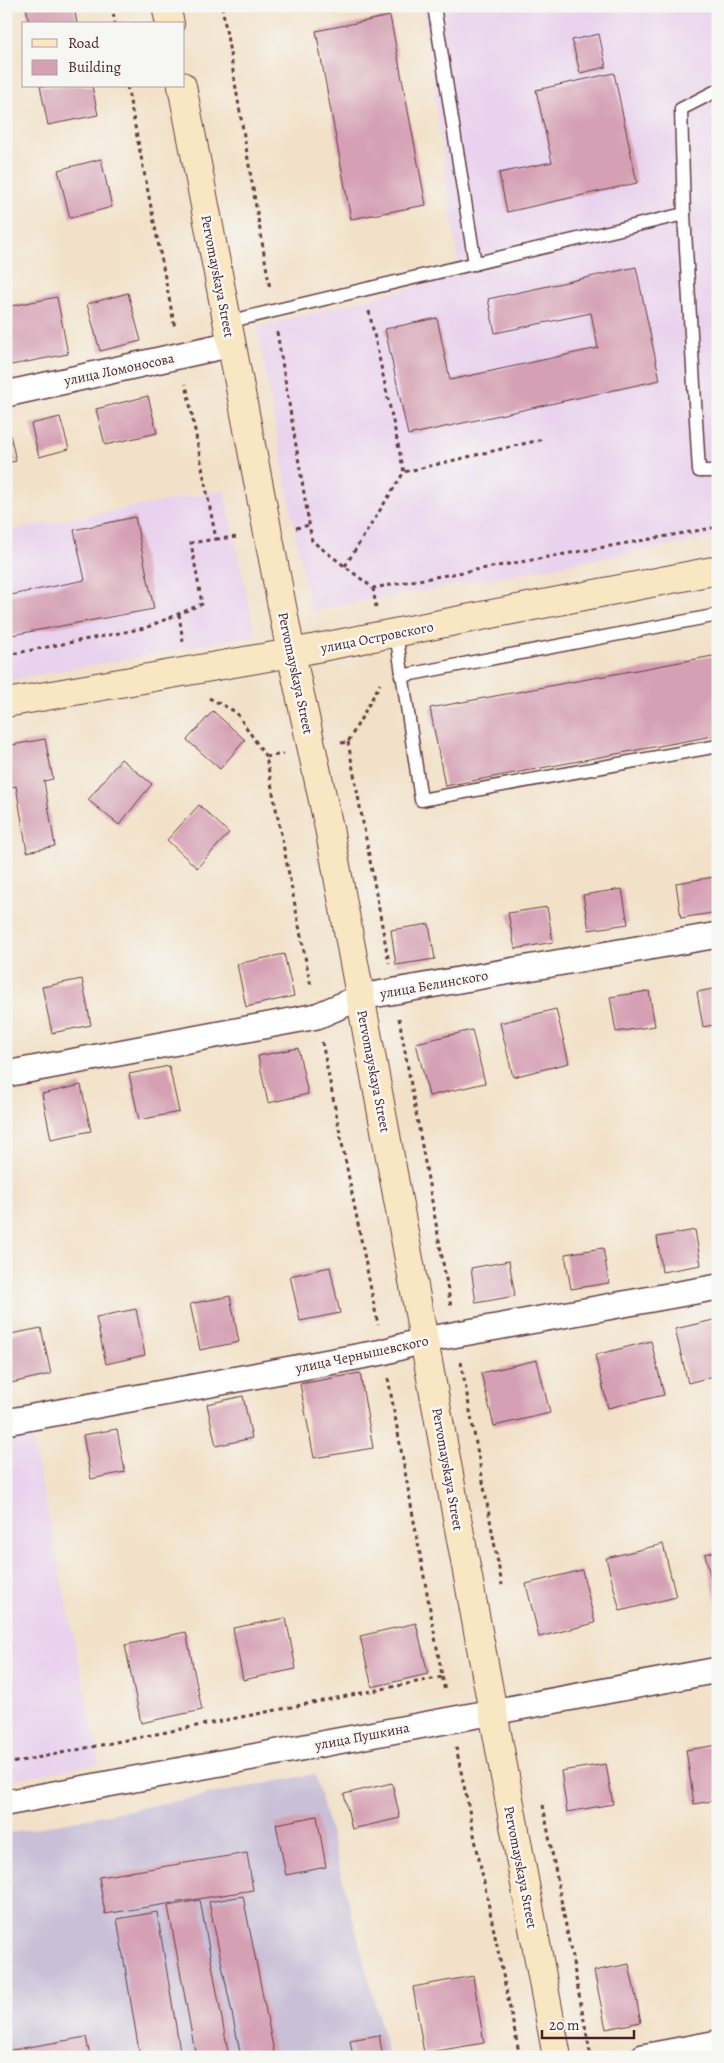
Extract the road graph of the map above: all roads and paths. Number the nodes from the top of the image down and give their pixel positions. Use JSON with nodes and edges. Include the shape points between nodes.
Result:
{"nodes":[{"id":1,"x":112,"y":6,"type":"edge"},
{"id":2,"x":166,"y":6,"type":"edge"},
{"id":3,"x":222,"y":6,"type":"edge"},
{"id":4,"x":434,"y":6,"type":"edge"},
{"id":5,"x":115,"y":22,"type":"edge"},
{"id":6,"x":170,"y":22,"type":"edge"},
{"id":7,"x":127,"y":88,"type":"edge"},
{"id":8,"x":182,"y":88,"type":"edge"},
{"id":9,"x":718,"y":90,"type":"edge"},
{"id":10,"x":684,"y":214,"type":"junction"},
{"id":11,"x":474,"y":264,"type":"junction"},
{"id":12,"x":364,"y":290,"type":"junction"},
{"id":13,"x":274,"y":311,"type":"junction"},
{"id":14,"x":229,"y":333,"type":"junction"},
{"id":15,"x":180,"y":356,"type":"junction"},
{"id":16,"x":6,"y":394,"type":"edge"},
{"id":17,"x":544,"y":439,"type":"dead end"},
{"id":18,"x":718,"y":471,"type":"edge"},
{"id":19,"x":404,"y":472,"type":"junction"},
{"id":20,"x":718,"y":527,"type":"edge"},
{"id":21,"x":345,"y":566,"type":"junction"},
{"id":22,"x":718,"y":570,"type":"edge"},
{"id":23,"x":718,"y":615,"type":"edge"},
{"id":24,"x":396,"y":633,"type":"junction"},
{"id":25,"x":291,"y":653,"type":"junction"},
{"id":26,"x":6,"y":656,"type":"edge"},
{"id":27,"x":402,"y":676,"type":"junction"},
{"id":28,"x":6,"y":703,"type":"edge"},
{"id":29,"x":348,"y":742,"type":"dead end"},
{"id":30,"x":718,"y":746,"type":"edge"},
{"id":31,"x":718,"y":935,"type":"edge"},
{"id":32,"x":394,"y":991,"type":"junction"},
{"id":33,"x":361,"y":997,"type":"junction"},
{"id":34,"x":6,"y":1074,"type":"edge"},
{"id":35,"x":718,"y":1287,"type":"edge"},
{"id":36,"x":456,"y":1335,"type":"junction"},
{"id":37,"x":425,"y":1340,"type":"junction"},
{"id":38,"x":6,"y":1422,"type":"edge"},
{"id":39,"x":503,"y":1588,"type":"dead end"},
{"id":40,"x":718,"y":1670,"type":"edge"},
{"id":41,"x":442,"y":1677,"type":"dead end"},
{"id":42,"x":492,"y":1712,"type":"junction"},
{"id":43,"x":6,"y":1764,"type":"edge"},
{"id":44,"x":6,"y":1802,"type":"edge"},
{"id":45,"x":543,"y":1803,"type":"dead end"},
{"id":46,"x":718,"y":2042,"type":"edge"},
{"id":47,"x":557,"y":2057,"type":"edge"},
{"id":48,"x":590,"y":2057,"type":"edge"},
{"id":49,"x":643,"y":2057,"type":"edge"}],
"edges":[{"from":1,"to":5,"type":"path"},
{"from":2,"to":6,"type":"street"},
{"from":3,"to":13,"type":"path"},
{"from":4,"to":11,"type":"lane"},
{"from":7,"to":15,"type":"path"},
{"from":8,"to":14,"type":"street","name":"Pervomayskaya Street"},
{"from":9,"to":10,"type":"lane","via":[[681,109]]},
{"from":10,"to":11,"type":"lane"},
{"from":10,"to":18,"type":"lane","via":[[699,471]]},
{"from":11,"to":12,"type":"lane"},
{"from":12,"to":13,"type":"lane"},
{"from":12,"to":19,"type":"path"},
{"from":13,"to":14,"type":"lane"},
{"from":13,"to":21,"type":"path","via":[[312,540]]},
{"from":14,"to":15,"type":"street","name":"улица Ломоносова"},
{"from":14,"to":25,"type":"street","name":"Pervomayskaya Street"},
{"from":15,"to":16,"type":"street","name":"улица Ломоносова"},
{"from":15,"to":26,"type":"path","via":[[216,539],[191,543],[202,604],[145,628]]},
{"from":17,"to":19,"type":"path"},
{"from":19,"to":21,"type":"path"},
{"from":20,"to":21,"type":"path","via":[[373,588]]},
{"from":22,"to":24,"type":"street","name":"улица Островского"},
{"from":23,"to":27,"type":"lane"},
{"from":24,"to":25,"type":"street","name":"улица Островского"},
{"from":24,"to":27,"type":"lane"},
{"from":25,"to":28,"type":"street","name":"улица Островского"},
{"from":25,"to":33,"type":"street","name":"Pervomayskaya Street"},
{"from":27,"to":30,"type":"lane","via":[[421,800]]},
{"from":29,"to":32,"type":"path"},
{"from":31,"to":32,"type":"street","name":"улица Белинского"},
{"from":32,"to":33,"type":"street","name":"улица Белинского"},
{"from":32,"to":36,"type":"path"},
{"from":33,"to":34,"type":"street","name":"улица Белинского","via":[[317,1016]]},
{"from":33,"to":37,"type":"street","name":"Pervomayskaya Street"},
{"from":35,"to":36,"type":"street","name":"улица Чернышевского"},
{"from":36,"to":37,"type":"street","name":"улица Чернышевского"},
{"from":36,"to":39,"type":"path"},
{"from":37,"to":38,"type":"street","name":"улица Чернышевского","via":[[383,1352]]},
{"from":37,"to":42,"type":"street","name":"Pervomayskaya Street"},
{"from":40,"to":42,"type":"street","name":"улица Пушкина"},
{"from":41,"to":43,"type":"path"},
{"from":42,"to":44,"type":"street","name":"улица Пушкина"},
{"from":42,"to":47,"type":"street","name":"Pervomayskaya Street"},
{"from":45,"to":48,"type":"path"},
{"from":46,"to":49,"type":"street"}]}
